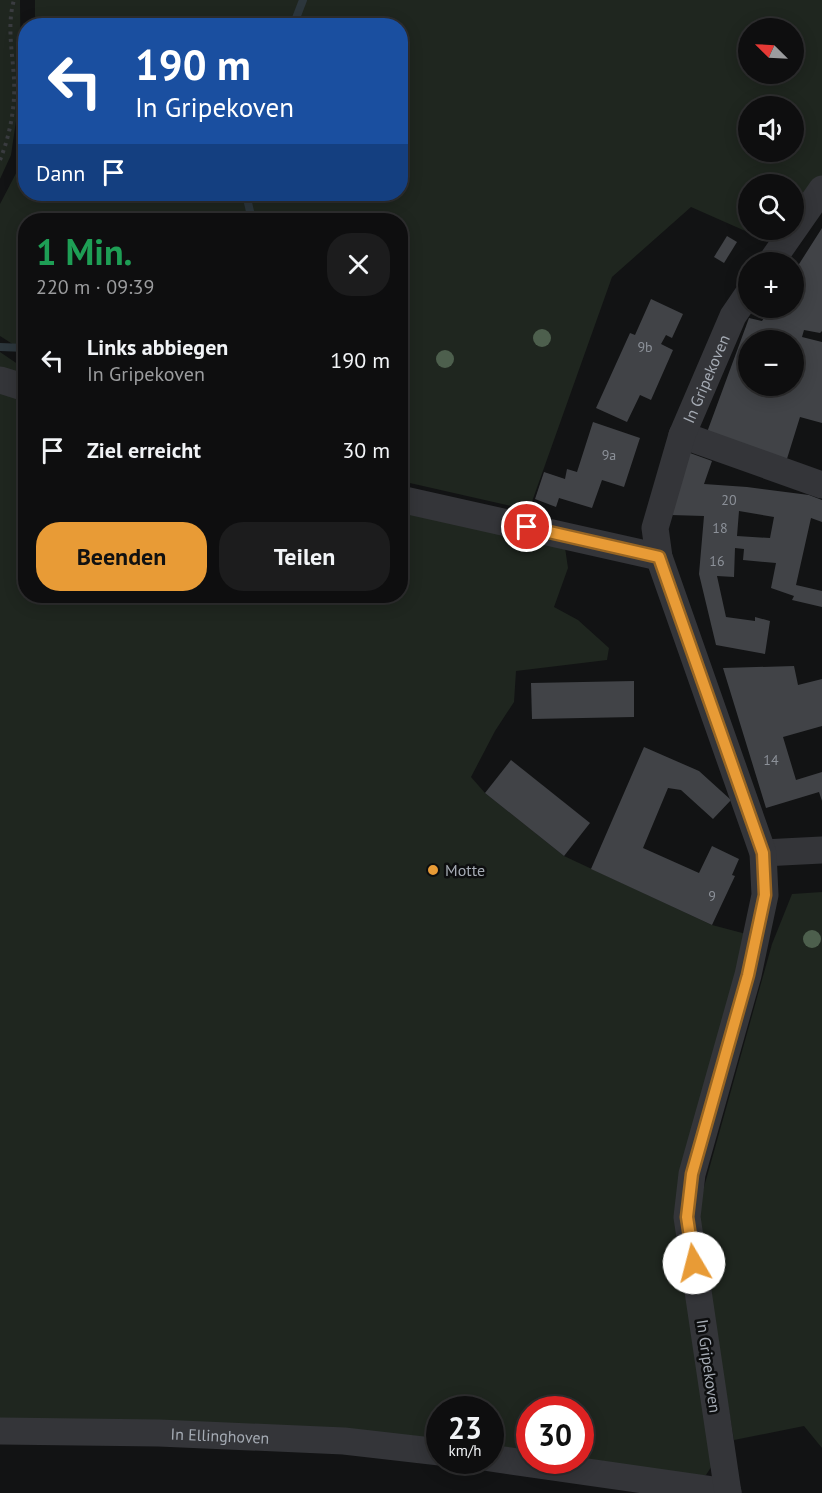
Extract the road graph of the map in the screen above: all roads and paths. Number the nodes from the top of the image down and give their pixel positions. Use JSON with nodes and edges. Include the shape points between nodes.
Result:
{"nodes":[{"id":1,"x":14,"y":0,"type":"edge"},
{"id":2,"x":0,"y":160,"type":"edge"},
{"id":3,"x":822,"y":189,"type":"edge"},
{"id":4,"x":778,"y":252,"type":"edge"},
{"id":5,"x":738,"y":309,"type":"edge"},
{"id":6,"x":0,"y":380,"type":"edge"},
{"id":7,"x":18,"y":386,"type":"edge"},
{"id":8,"x":682,"y":435,"type":"junction"},
{"id":9,"x":822,"y":485,"type":"edge"},
{"id":10,"x":408,"y":501,"type":"edge"},
{"id":11,"x":659,"y":557,"type":"junction"},
{"id":12,"x":822,"y":850,"type":"edge"},
{"id":13,"x":763,"y":853,"type":"junction"},
{"id":14,"x":0,"y":1431,"type":"edge"},
{"id":15,"x":426,"y":1450,"type":"edge"},
{"id":16,"x":504,"y":1460,"type":"edge"},
{"id":17,"x":728,"y":1493,"type":"edge"}],
"edges":[{"from":1,"to":2,"type":"path","via":[[14,96],[8,140]]},
{"from":3,"to":4,"type":"street"},
{"from":5,"to":8,"type":"street","name":"In Gripekoven"},
{"from":6,"to":7,"type":"street"},
{"from":8,"to":9,"type":"street","name":"In Gripekoven"},
{"from":8,"to":11,"type":"street","name":"In Gripekoven","via":[[655,528]]},
{"from":10,"to":11,"type":"street"},
{"from":11,"to":13,"type":"street","name":"In Gripekoven"},
{"from":12,"to":13,"type":"street"},
{"from":13,"to":17,"type":"street","name":"In Gripekoven","via":[[765,895],[748,975],[692,1174],[687,1217]]},
{"from":14,"to":15,"type":"street","name":"In Ellinghoven","via":[[344,1441]]},
{"from":16,"to":17,"type":"street"}]}
